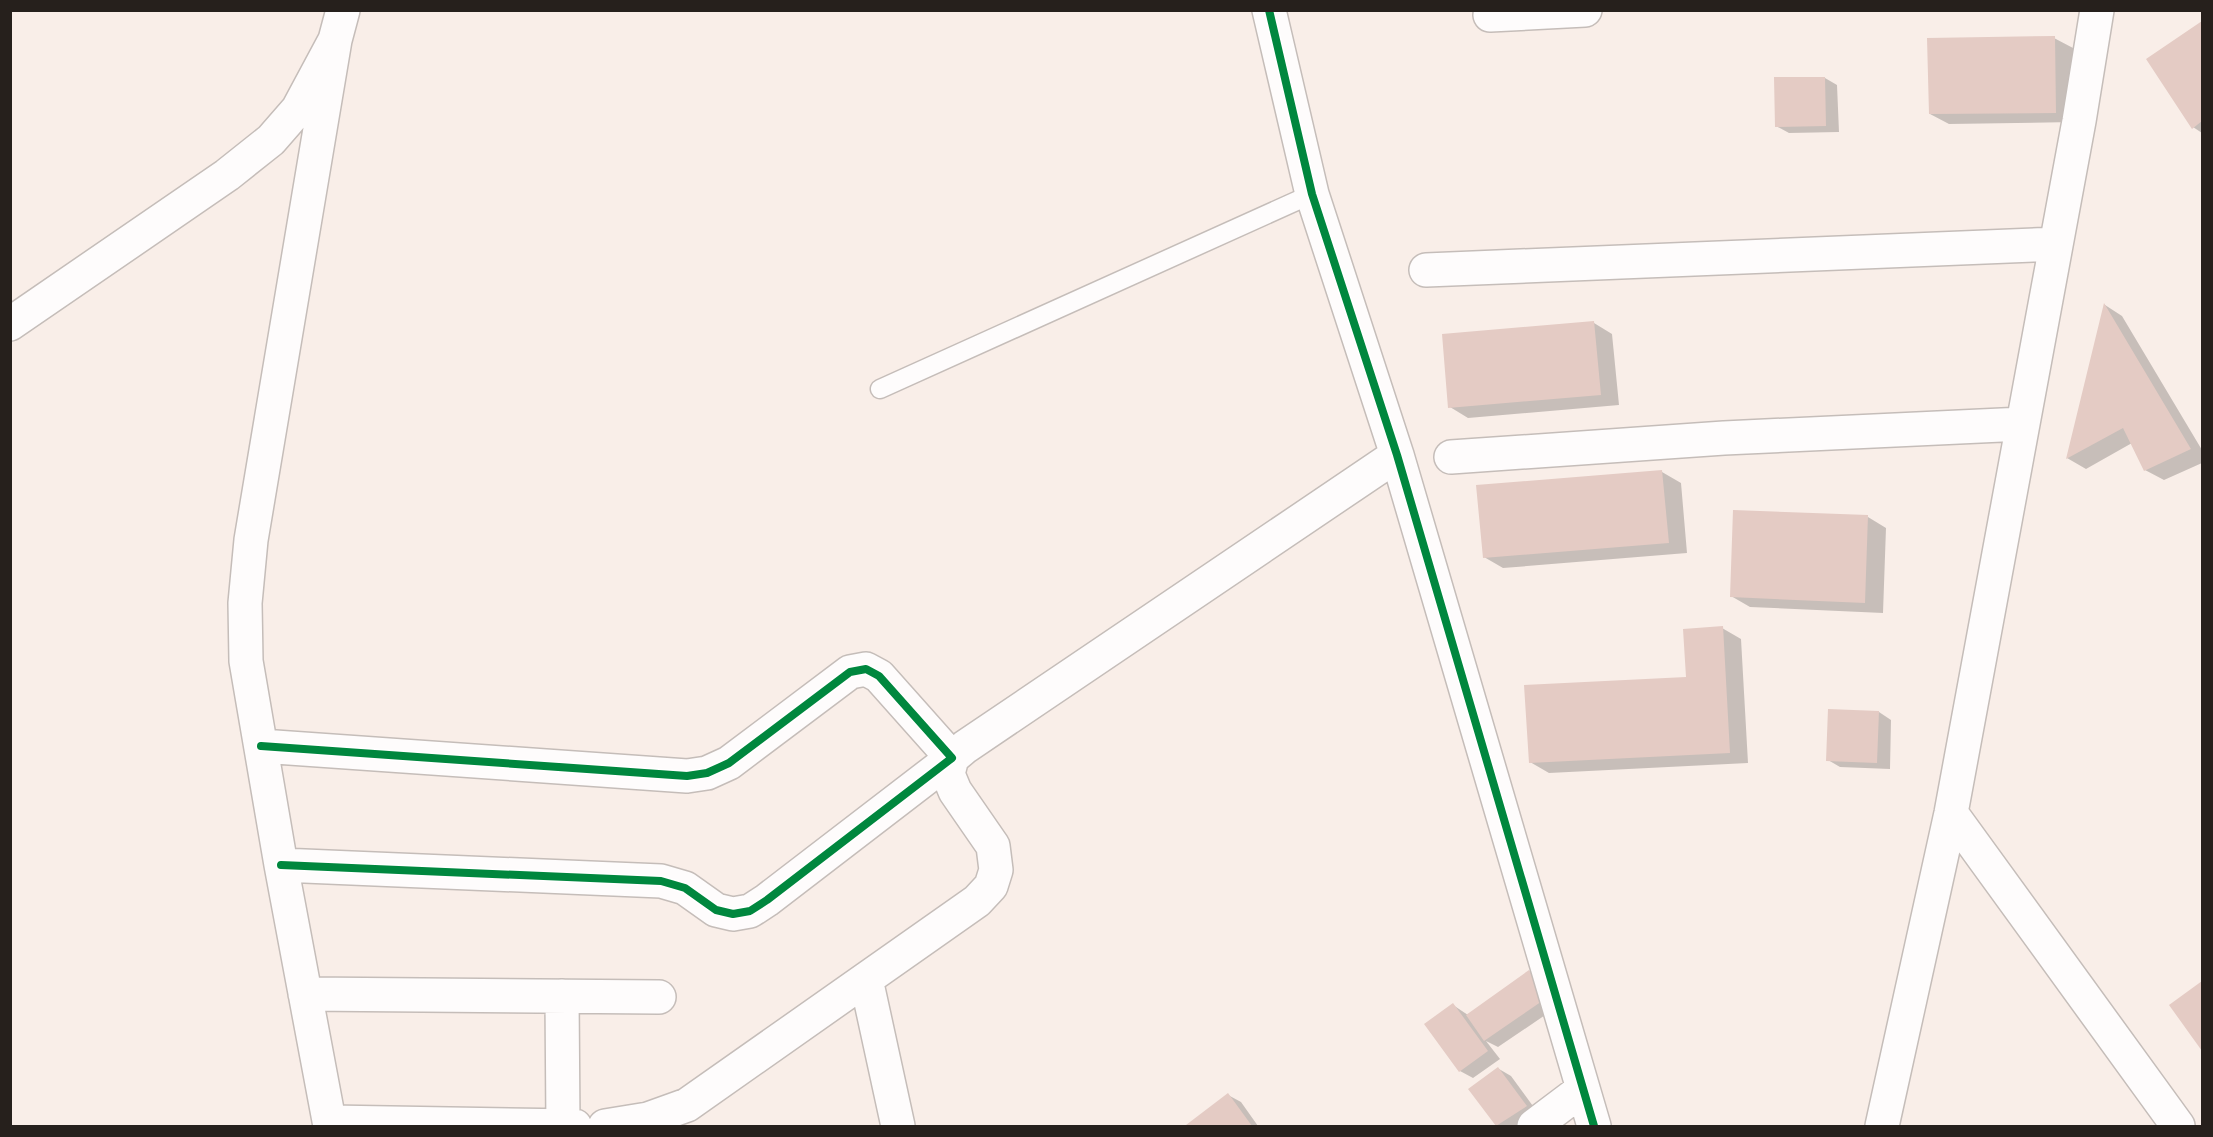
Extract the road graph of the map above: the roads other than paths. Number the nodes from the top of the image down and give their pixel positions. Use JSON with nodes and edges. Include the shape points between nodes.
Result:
{"nodes":[{"id":1,"x":1269,"y":10,"type":"edge"},
{"id":2,"x":1585,"y":10,"type":"edge"},
{"id":3,"x":2097,"y":10,"type":"edge"},
{"id":4,"x":1490,"y":15,"type":"dead end"},
{"id":5,"x":339,"y":25,"type":"edge"},
{"id":6,"x":1312,"y":194,"type":"junction"},
{"id":7,"x":2056,"y":244,"type":"junction"},
{"id":8,"x":1426,"y":270,"type":"dead end"},
{"id":9,"x":10,"y":324,"type":"edge"},
{"id":10,"x":880,"y":389,"type":"dead end"},
{"id":11,"x":2023,"y":424,"type":"junction"},
{"id":12,"x":1397,"y":455,"type":"junction"},
{"id":13,"x":1451,"y":457,"type":"dead end"},
{"id":14,"x":261,"y":746,"type":"junction"},
{"id":15,"x":952,"y":758,"type":"junction"},
{"id":16,"x":1951,"y":813,"type":"junction"},
{"id":17,"x":281,"y":865,"type":"junction"},
{"id":18,"x":866,"y":978,"type":"junction"},
{"id":19,"x":305,"y":994,"type":"junction"},
{"id":20,"x":562,"y":996,"type":"junction"},
{"id":21,"x":659,"y":997,"type":"dead end"},
{"id":22,"x":1583,"y":1089,"type":"junction"},
{"id":23,"x":330,"y":1124,"type":"edge"},
{"id":24,"x":563,"y":1126,"type":"edge"},
{"id":25,"x":575,"y":1126,"type":"edge"},
{"id":26,"x":605,"y":1126,"type":"edge"},
{"id":27,"x":898,"y":1126,"type":"edge"},
{"id":28,"x":1534,"y":1126,"type":"edge"},
{"id":29,"x":1594,"y":1126,"type":"edge"},
{"id":30,"x":1882,"y":1126,"type":"edge"},
{"id":31,"x":2178,"y":1126,"type":"edge"}],
"edges":[{"from":1,"to":6,"type":"street"},
{"from":2,"to":4,"type":"street"},
{"from":3,"to":7,"type":"street"},
{"from":5,"to":9,"type":"street","via":[[298,109],[271,141]]},
{"from":5,"to":14,"type":"street","via":[[251,540],[245,603],[246,661]]},
{"from":6,"to":10,"type":"lane"},
{"from":6,"to":12,"type":"street"},
{"from":7,"to":8,"type":"street"},
{"from":7,"to":11,"type":"street"},
{"from":11,"to":13,"type":"street","via":[[1724,438]]},
{"from":11,"to":16,"type":"street"},
{"from":12,"to":15,"type":"street"},
{"from":12,"to":22,"type":"street"},
{"from":14,"to":15,"type":"street","via":[[687,776],[707,773],[729,763],[850,672],[867,669],[879,676]]},
{"from":14,"to":17,"type":"street"},
{"from":15,"to":17,"type":"street","via":[[767,900],[750,911],[733,914],[716,910],[685,888],[661,880]]},
{"from":15,"to":18,"type":"street","via":[[948,774],[955,791],[993,846],[996,870],[991,886],[977,901]]},
{"from":16,"to":30,"type":"street"},
{"from":16,"to":31,"type":"street"},
{"from":17,"to":19,"type":"street"},
{"from":18,"to":26,"type":"street","via":[[687,1105],[648,1119]]},
{"from":18,"to":27,"type":"street"},
{"from":19,"to":20,"type":"street"},
{"from":19,"to":23,"type":"street"},
{"from":20,"to":21,"type":"street"},
{"from":20,"to":24,"type":"street"},
{"from":22,"to":28,"type":"street"},
{"from":22,"to":29,"type":"street"},
{"from":23,"to":24,"type":"street"},
{"from":24,"to":25,"type":"street"}]}
